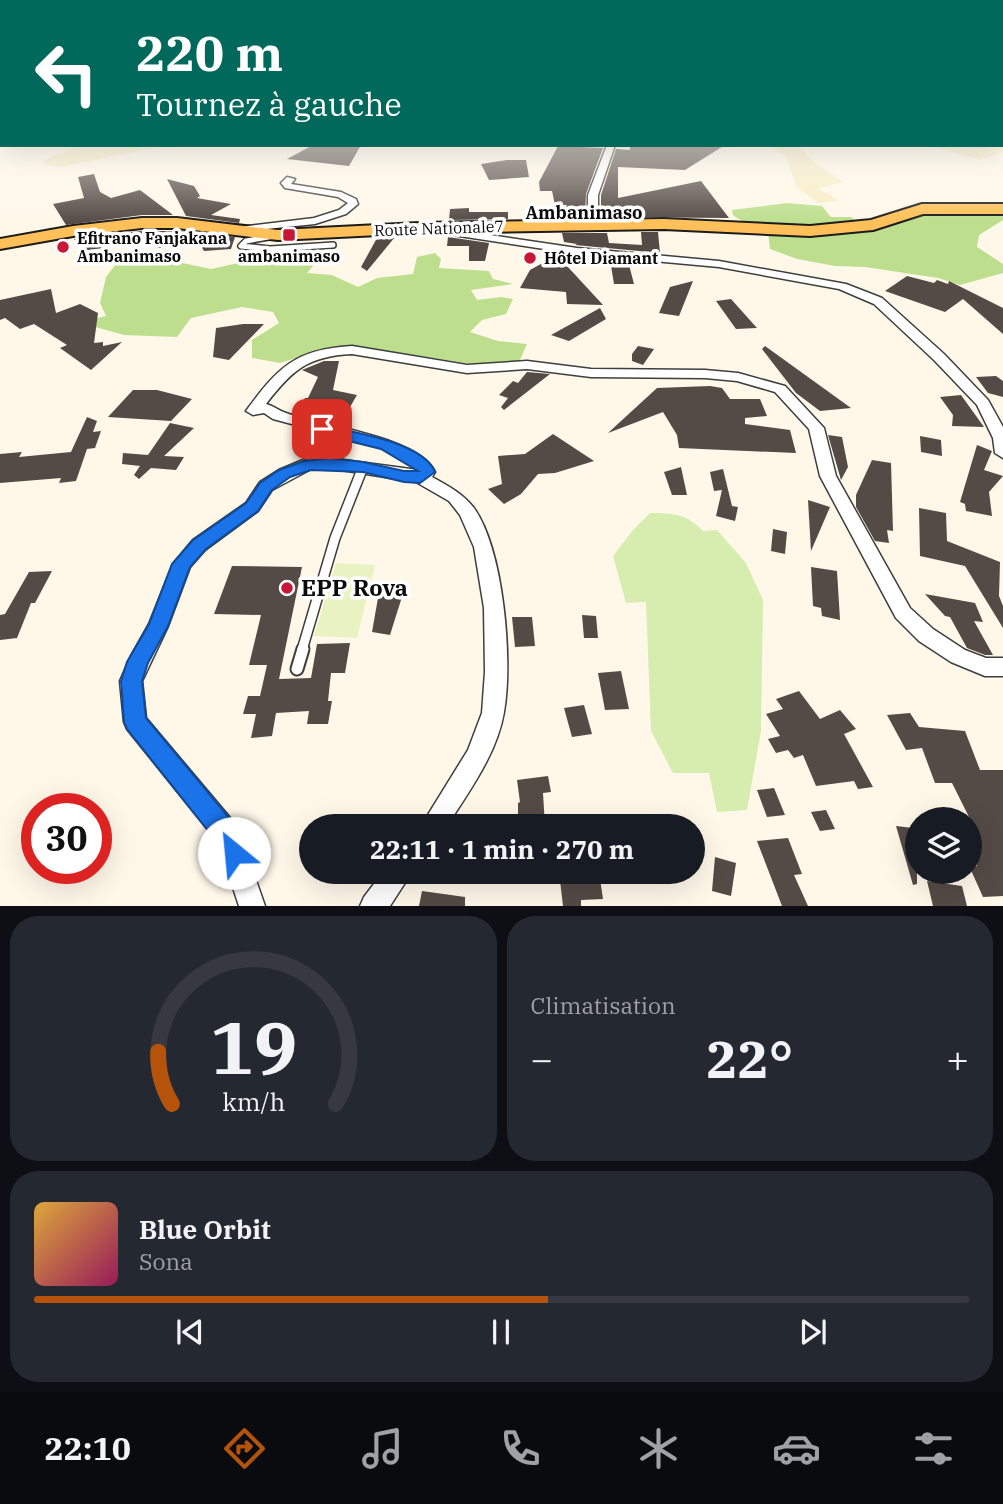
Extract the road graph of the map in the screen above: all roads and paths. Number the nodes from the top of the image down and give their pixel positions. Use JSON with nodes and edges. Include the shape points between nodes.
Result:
{"nodes":[{"id":1,"x":610,"y":147,"type":"edge"},
{"id":2,"x":290,"y":179,"type":"dead end"},
{"id":3,"x":1003,"y":209,"type":"edge"},
{"id":4,"x":593,"y":225,"type":"junction"},
{"id":5,"x":419,"y":228,"type":"junction"},
{"id":6,"x":240,"y":230,"type":"junction"},
{"id":7,"x":278,"y":235,"type":"junction"},
{"id":8,"x":0,"y":244,"type":"edge"},
{"id":9,"x":333,"y":245,"type":"dead end"},
{"id":10,"x":1003,"y":453,"type":"edge"},
{"id":11,"x":363,"y":467,"type":"junction"},
{"id":12,"x":420,"y":477,"type":"junction"},
{"id":13,"x":1003,"y":667,"type":"edge"},
{"id":14,"x":297,"y":669,"type":"dead end"},
{"id":15,"x":441,"y":814,"type":"edge"},
{"id":16,"x":390,"y":884,"type":"edge"},
{"id":17,"x":252,"y":905,"type":"edge"},
{"id":18,"x":373,"y":905,"type":"edge"}],
"edges":[{"from":1,"to":4,"type":"street","via":[[593,195]]},
{"from":2,"to":6,"type":"street","via":[[288,187],[341,195],[353,204],[340,215]]},
{"from":3,"to":4,"type":"main road","name":"Route Nationale7","via":[[922,209],[873,225],[820,231],[691,224]]},
{"from":4,"to":5,"type":"main road","name":"Route Nationale7"},
{"from":5,"to":7,"type":"main road","name":"Route Nationale7"},
{"from":5,"to":10,"type":"street","via":[[577,251],[719,264],[842,286],[878,301],[939,357],[983,403]]},
{"from":6,"to":7,"type":"main road","name":"Route Nationale7"},
{"from":6,"to":8,"type":"main road","name":"Route Nationale7","via":[[142,223]]},
{"from":7,"to":9,"type":"lane","via":[[241,246]]},
{"from":11,"to":12,"type":"street"},
{"from":11,"to":14,"type":"lane","via":[[335,538]]},
{"from":11,"to":17,"type":"street","via":[[309,464],[285,474],[266,486],[252,507],[200,545],[181,564],[131,681],[135,722],[228,835]]},
{"from":12,"to":13,"type":"street","via":[[427,472],[424,465],[387,445],[278,416],[266,408],[253,411],[303,359],[352,350],[467,369],[527,365],[591,373],[705,374],[738,377],[780,389],[816,428],[828,476],[903,612],[926,635],[958,656],[985,667]]},
{"from":12,"to":15,"type":"street","via":[[455,497],[468,513],[483,547],[495,621],[493,713],[478,755]]},
{"from":16,"to":18,"type":"street"}]}
